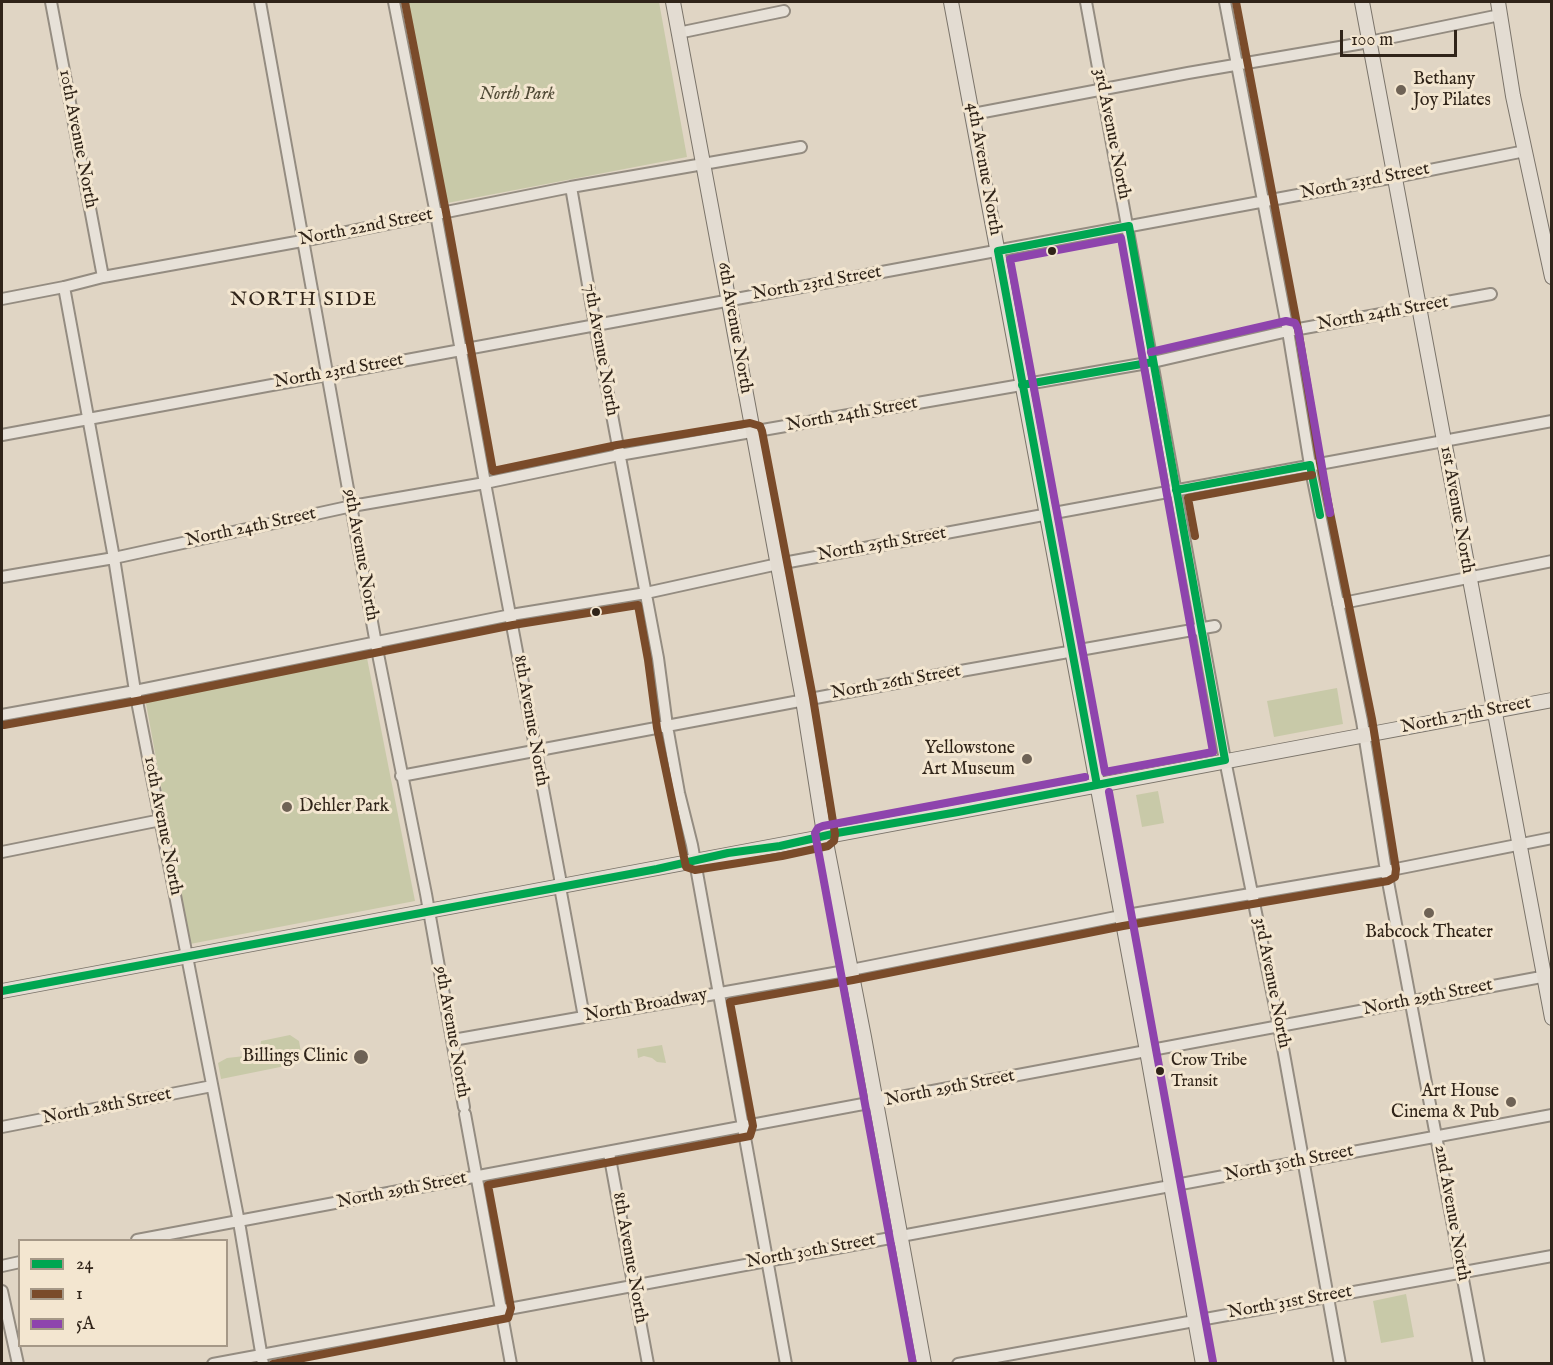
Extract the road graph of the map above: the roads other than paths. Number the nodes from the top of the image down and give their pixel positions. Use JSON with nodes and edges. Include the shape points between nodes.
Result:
{"nodes":[{"id":1,"x":51,"y":2,"type":"edge"},
{"id":2,"x":260,"y":2,"type":"edge"},
{"id":3,"x":394,"y":2,"type":"edge"},
{"id":4,"x":673,"y":2,"type":"edge"},
{"id":5,"x":951,"y":2,"type":"edge"},
{"id":6,"x":1086,"y":2,"type":"edge"},
{"id":7,"x":1225,"y":2,"type":"edge"},
{"id":8,"x":1362,"y":2,"type":"edge"},
{"id":9,"x":1499,"y":8,"type":"edge"},
{"id":10,"x":784,"y":11,"type":"dead end"},
{"id":11,"x":678,"y":33,"type":"junction"},
{"id":12,"x":1369,"y":42,"type":"junction"},
{"id":13,"x":1238,"y":66,"type":"junction"},
{"id":14,"x":1102,"y":90,"type":"junction"},
{"id":15,"x":973,"y":114,"type":"junction"},
{"id":16,"x":801,"y":147,"type":"dead end"},
{"id":17,"x":1525,"y":151,"type":"junction"},
{"id":18,"x":702,"y":163,"type":"junction"},
{"id":19,"x":1395,"y":177,"type":"junction"},
{"id":20,"x":571,"y":187,"type":"junction"},
{"id":21,"x":1263,"y":201,"type":"junction"},
{"id":22,"x":436,"y":214,"type":"junction"},
{"id":23,"x":1129,"y":226,"type":"junction"},
{"id":24,"x":302,"y":240,"type":"junction"},
{"id":25,"x":998,"y":250,"type":"junction"},
{"id":26,"x":103,"y":277,"type":"junction"},
{"id":27,"x":1551,"y":277,"type":"edge"},
{"id":28,"x":64,"y":287,"type":"junction"},
{"id":29,"x":1491,"y":294,"type":"dead end"},
{"id":30,"x":2,"y":299,"type":"edge"},
{"id":31,"x":729,"y":300,"type":"junction"},
{"id":32,"x":1419,"y":308,"type":"junction"},
{"id":33,"x":595,"y":325,"type":"junction"},
{"id":34,"x":1288,"y":331,"type":"junction"},
{"id":35,"x":462,"y":350,"type":"junction"},
{"id":36,"x":1153,"y":362,"type":"junction"},
{"id":37,"x":326,"y":375,"type":"junction"},
{"id":38,"x":1022,"y":385,"type":"junction"},
{"id":39,"x":87,"y":418,"type":"junction"},
{"id":40,"x":1551,"y":421,"type":"edge"},
{"id":41,"x":752,"y":433,"type":"junction"},
{"id":42,"x":2,"y":435,"type":"edge"},
{"id":43,"x":1444,"y":441,"type":"junction"},
{"id":44,"x":619,"y":455,"type":"junction"},
{"id":45,"x":1310,"y":465,"type":"junction"},
{"id":46,"x":485,"y":483,"type":"junction"},
{"id":47,"x":1176,"y":490,"type":"junction"},
{"id":48,"x":352,"y":506,"type":"junction"},
{"id":49,"x":1046,"y":516,"type":"junction"},
{"id":50,"x":114,"y":558,"type":"junction"},
{"id":51,"x":1551,"y":561,"type":"edge"},
{"id":52,"x":778,"y":564,"type":"junction"},
{"id":53,"x":2,"y":577,"type":"edge"},
{"id":54,"x":1469,"y":578,"type":"junction"},
{"id":55,"x":646,"y":593,"type":"junction"},
{"id":56,"x":1338,"y":604,"type":"junction"},
{"id":57,"x":511,"y":615,"type":"junction"},
{"id":58,"x":1215,"y":626,"type":"dead end"},
{"id":59,"x":1202,"y":629,"type":"junction"},
{"id":60,"x":376,"y":644,"type":"junction"},
{"id":61,"x":1071,"y":652,"type":"junction"},
{"id":62,"x":135,"y":691,"type":"junction"},
{"id":63,"x":803,"y":700,"type":"junction"},
{"id":64,"x":1551,"y":700,"type":"edge"},
{"id":65,"x":1494,"y":711,"type":"junction"},
{"id":66,"x":2,"y":715,"type":"edge"},
{"id":67,"x":667,"y":726,"type":"junction"},
{"id":68,"x":1363,"y":736,"type":"junction"},
{"id":69,"x":536,"y":750,"type":"junction"},
{"id":70,"x":1225,"y":760,"type":"junction"},
{"id":71,"x":401,"y":776,"type":"junction"},
{"id":72,"x":1097,"y":785,"type":"junction"},
{"id":73,"x":161,"y":820,"type":"junction"},
{"id":74,"x":825,"y":836,"type":"junction"},
{"id":75,"x":1551,"y":838,"type":"edge"},
{"id":76,"x":1519,"y":844,"type":"junction"},
{"id":77,"x":2,"y":852,"type":"edge"},
{"id":78,"x":694,"y":860,"type":"junction"},
{"id":79,"x":1386,"y":871,"type":"junction"},
{"id":80,"x":560,"y":887,"type":"junction"},
{"id":81,"x":1254,"y":893,"type":"junction"},
{"id":82,"x":428,"y":911,"type":"junction"},
{"id":83,"x":1121,"y":916,"type":"junction"},
{"id":84,"x":186,"y":956,"type":"junction"},
{"id":85,"x":852,"y":970,"type":"junction"},
{"id":86,"x":1547,"y":975,"type":"edge"},
{"id":87,"x":2,"y":991,"type":"edge"},
{"id":88,"x":718,"y":993,"type":"junction"},
{"id":89,"x":1411,"y":1001,"type":"junction"},
{"id":90,"x":584,"y":1017,"type":"junction"},
{"id":91,"x":1551,"y":1018,"type":"edge"},
{"id":92,"x":1279,"y":1026,"type":"junction"},
{"id":93,"x":453,"y":1040,"type":"junction"},
{"id":94,"x":1147,"y":1052,"type":"junction"},
{"id":95,"x":212,"y":1086,"type":"junction"},
{"id":96,"x":876,"y":1103,"type":"junction"},
{"id":97,"x":1551,"y":1115,"type":"edge"},
{"id":98,"x":2,"y":1127,"type":"edge"},
{"id":99,"x":743,"y":1128,"type":"junction"},
{"id":100,"x":1437,"y":1136,"type":"junction"},
{"id":101,"x":609,"y":1153,"type":"junction"},
{"id":102,"x":1304,"y":1161,"type":"junction"},
{"id":103,"x":476,"y":1177,"type":"junction"},
{"id":104,"x":1171,"y":1186,"type":"junction"},
{"id":105,"x":239,"y":1221,"type":"junction"},
{"id":106,"x":901,"y":1236,"type":"junction"},
{"id":107,"x":142,"y":1239,"type":"edge"},
{"id":108,"x":1551,"y":1256,"type":"edge"},
{"id":109,"x":767,"y":1261,"type":"junction"},
{"id":110,"x":18,"y":1262,"type":"edge"},
{"id":111,"x":2,"y":1266,"type":"edge"},
{"id":112,"x":1461,"y":1272,"type":"junction"},
{"id":113,"x":634,"y":1285,"type":"junction"},
{"id":114,"x":2,"y":1291,"type":"edge"},
{"id":115,"x":1327,"y":1297,"type":"junction"},
{"id":116,"x":501,"y":1310,"type":"junction"},
{"id":117,"x":1195,"y":1321,"type":"junction"},
{"id":118,"x":262,"y":1359,"type":"edge"},
{"id":119,"x":18,"y":1364,"type":"edge"},
{"id":120,"x":213,"y":1364,"type":"edge"},
{"id":121,"x":511,"y":1364,"type":"edge"},
{"id":122,"x":648,"y":1364,"type":"edge"},
{"id":123,"x":786,"y":1364,"type":"edge"},
{"id":124,"x":924,"y":1364,"type":"edge"},
{"id":125,"x":957,"y":1364,"type":"edge"},
{"id":126,"x":1203,"y":1364,"type":"edge"},
{"id":127,"x":1340,"y":1364,"type":"edge"},
{"id":128,"x":1479,"y":1364,"type":"edge"}],
"edges":[{"from":1,"to":26,"type":"street","name":"10th Avenue North"},
{"from":2,"to":24,"type":"street","name":"9th Avenue North"},
{"from":3,"to":22,"type":"street","name":"8th Avenue North"},
{"from":4,"to":11,"type":"main road","name":"6th Avenue North"},
{"from":5,"to":15,"type":"main road","name":"4th Avenue North"},
{"from":6,"to":14,"type":"street","name":"3rd Avenue North"},
{"from":7,"to":13,"type":"street","name":"2nd Avenue North"},
{"from":8,"to":12,"type":"main road","name":"1st Avenue North"},
{"from":9,"to":12,"type":"street"},
{"from":9,"to":17,"type":"main road"},
{"from":10,"to":11,"type":"street"},
{"from":11,"to":18,"type":"main road","name":"6th Avenue North"},
{"from":12,"to":13,"type":"street"},
{"from":12,"to":19,"type":"main road","name":"1st Avenue North"},
{"from":13,"to":14,"type":"street"},
{"from":13,"to":21,"type":"street","name":"2nd Avenue North"},
{"from":14,"to":15,"type":"street"},
{"from":14,"to":23,"type":"street","name":"3rd Avenue North"},
{"from":15,"to":25,"type":"main road","name":"4th Avenue North"},
{"from":16,"to":18,"type":"street","name":"North 22nd Street"},
{"from":17,"to":19,"type":"street","name":"North 23rd Street"},
{"from":17,"to":27,"type":"main road"},
{"from":18,"to":20,"type":"street","name":"North 22nd Street"},
{"from":18,"to":31,"type":"main road","name":"6th Avenue North"},
{"from":19,"to":21,"type":"street","name":"North 23rd Street"},
{"from":19,"to":32,"type":"main road","name":"1st Avenue North"},
{"from":20,"to":22,"type":"street","name":"North 22nd Street"},
{"from":20,"to":33,"type":"street","name":"7th Avenue North"},
{"from":21,"to":23,"type":"street","name":"North 23rd Street"},
{"from":21,"to":34,"type":"street","name":"2nd Avenue North"},
{"from":22,"to":24,"type":"street","name":"North 22nd Street"},
{"from":22,"to":35,"type":"street","name":"8th Avenue North"},
{"from":23,"to":25,"type":"street","name":"North 23rd Street"},
{"from":23,"to":36,"type":"street","name":"3rd Avenue North"},
{"from":24,"to":26,"type":"street","name":"North 22nd Street"},
{"from":24,"to":37,"type":"street","name":"9th Avenue North"},
{"from":25,"to":31,"type":"street","name":"North 23rd Street"},
{"from":25,"to":38,"type":"main road","name":"4th Avenue North"},
{"from":26,"to":28,"type":"street","name":"North 22nd Street"},
{"from":28,"to":30,"type":"street","name":"North 22nd Street"},
{"from":28,"to":39,"type":"street","name":"10th Avenue North"},
{"from":29,"to":32,"type":"street","name":"North 24th Street"},
{"from":31,"to":33,"type":"street","name":"North 23rd Street"},
{"from":31,"to":41,"type":"main road","name":"6th Avenue North"},
{"from":32,"to":34,"type":"street","name":"North 24th Street"},
{"from":32,"to":43,"type":"main road","name":"1st Avenue North"},
{"from":33,"to":35,"type":"street","name":"North 23rd Street"},
{"from":33,"to":44,"type":"street","name":"7th Avenue North"},
{"from":34,"to":36,"type":"street","name":"North 24th Street"},
{"from":34,"to":45,"type":"street","name":"2nd Avenue North"},
{"from":35,"to":37,"type":"street","name":"North 23rd Street"},
{"from":35,"to":46,"type":"street","name":"8th Avenue North"},
{"from":36,"to":38,"type":"street","name":"North 24th Street"},
{"from":36,"to":47,"type":"street","name":"3rd Avenue North"},
{"from":37,"to":39,"type":"street","name":"North 23rd Street"},
{"from":37,"to":48,"type":"street","name":"9th Avenue North"},
{"from":38,"to":41,"type":"street","name":"North 24th Street"},
{"from":38,"to":49,"type":"main road","name":"4th Avenue North"},
{"from":39,"to":42,"type":"street","name":"North 23rd Street"},
{"from":39,"to":50,"type":"street","name":"10th Avenue North"},
{"from":40,"to":43,"type":"street","name":"North 25th Street"},
{"from":41,"to":44,"type":"street","name":"North 24th Street"},
{"from":41,"to":52,"type":"main road","name":"6th Avenue North"},
{"from":43,"to":45,"type":"street","name":"North 25th Street"},
{"from":43,"to":54,"type":"main road","name":"1st Avenue North"},
{"from":44,"to":46,"type":"street","name":"North 24th Street"},
{"from":44,"to":55,"type":"street","name":"7th Avenue North"},
{"from":45,"to":47,"type":"street","name":"North 25th Street"},
{"from":45,"to":56,"type":"street","name":"2nd Avenue North"},
{"from":46,"to":48,"type":"street","name":"North 24th Street"},
{"from":46,"to":57,"type":"street","name":"8th Avenue North"},
{"from":47,"to":49,"type":"street","name":"North 25th Street"},
{"from":47,"to":59,"type":"street","name":"3rd Avenue North"},
{"from":48,"to":50,"type":"street","name":"North 24th Street"},
{"from":48,"to":60,"type":"street","name":"9th Avenue North"},
{"from":49,"to":52,"type":"street","name":"North 25th Street"},
{"from":49,"to":61,"type":"main road","name":"4th Avenue North"},
{"from":50,"to":53,"type":"street","name":"North 24th Street"},
{"from":50,"to":62,"type":"street","name":"10th Avenue North"},
{"from":51,"to":54,"type":"street"},
{"from":52,"to":55,"type":"street","name":"North 25th Street"},
{"from":52,"to":63,"type":"main road","name":"6th Avenue North"},
{"from":54,"to":56,"type":"street"},
{"from":54,"to":65,"type":"main road","name":"1st Avenue North"},
{"from":55,"to":57,"type":"street","name":"North 25th Street"},
{"from":55,"to":67,"type":"street","name":"7th Avenue North"},
{"from":56,"to":68,"type":"street","name":"2nd Avenue North"},
{"from":57,"to":60,"type":"street","name":"North 25th Street"},
{"from":57,"to":69,"type":"street","name":"8th Avenue North"},
{"from":58,"to":59,"type":"street","name":"North 26th Street"},
{"from":59,"to":61,"type":"street","name":"North 26th Street"},
{"from":59,"to":70,"type":"street","name":"3rd Avenue North"},
{"from":60,"to":62,"type":"street","name":"North 25th Street"},
{"from":60,"to":71,"type":"street","name":"9th Avenue North"},
{"from":61,"to":63,"type":"street","name":"North 26th Street"},
{"from":61,"to":72,"type":"main road","name":"4th Avenue North"},
{"from":62,"to":66,"type":"street","name":"North 25th Street"},
{"from":62,"to":73,"type":"street","name":"10th Avenue North"},
{"from":63,"to":67,"type":"street","name":"North 26th Street"},
{"from":63,"to":74,"type":"main road","name":"6th Avenue North"},
{"from":64,"to":65,"type":"main road","name":"North 27th Street"},
{"from":65,"to":68,"type":"main road","name":"North 27th Street"},
{"from":65,"to":76,"type":"main road","name":"1st Avenue North"},
{"from":67,"to":69,"type":"street","name":"North 26th Street"},
{"from":67,"to":78,"type":"street","name":"7th Avenue North"},
{"from":68,"to":70,"type":"main road","name":"North 27th Street"},
{"from":68,"to":79,"type":"street","name":"2nd Avenue North"},
{"from":69,"to":71,"type":"street","name":"North 26th Street"},
{"from":69,"to":80,"type":"street","name":"8th Avenue North"},
{"from":70,"to":72,"type":"main road","name":"North 27th Street"},
{"from":70,"to":81,"type":"street","name":"3rd Avenue North"},
{"from":71,"to":82,"type":"street","name":"9th Avenue North"},
{"from":72,"to":74,"type":"main road","name":"North 27th Street"},
{"from":72,"to":83,"type":"main road","name":"4th Avenue North"},
{"from":73,"to":77,"type":"street"},
{"from":73,"to":84,"type":"street","name":"10th Avenue North"},
{"from":74,"to":78,"type":"main road","name":"North 27th Street"},
{"from":74,"to":85,"type":"main road","name":"6th Avenue North"},
{"from":75,"to":76,"type":"street"},
{"from":76,"to":79,"type":"street"},
{"from":76,"to":86,"type":"main road","name":"1st Avenue North"},
{"from":78,"to":80,"type":"main road","name":"North 27th Street"},
{"from":78,"to":88,"type":"street","name":"7th Avenue North"},
{"from":79,"to":81,"type":"street"},
{"from":79,"to":89,"type":"street","name":"2nd Avenue North"},
{"from":80,"to":82,"type":"main road","name":"North 27th Street"},
{"from":80,"to":90,"type":"street","name":"8th Avenue North"},
{"from":81,"to":83,"type":"street"},
{"from":81,"to":92,"type":"street","name":"3rd Avenue North"},
{"from":82,"to":84,"type":"main road","name":"North 27th Street"},
{"from":82,"to":93,"type":"street","name":"9th Avenue North"},
{"from":83,"to":85,"type":"street","name":"North Broadway"},
{"from":83,"to":94,"type":"main road","name":"4th Avenue North"},
{"from":84,"to":87,"type":"main road","name":"North 27th Street"},
{"from":84,"to":95,"type":"street","name":"10th Avenue North"},
{"from":85,"to":88,"type":"street","name":"North Broadway"},
{"from":85,"to":96,"type":"main road","name":"6th Avenue North"},
{"from":86,"to":89,"type":"street","name":"North 29th Street"},
{"from":86,"to":91,"type":"main road","name":"1st Avenue North"},
{"from":88,"to":90,"type":"street","name":"North Broadway"},
{"from":88,"to":99,"type":"street","name":"7th Avenue North"},
{"from":89,"to":92,"type":"street","name":"North 29th Street"},
{"from":89,"to":100,"type":"street","name":"2nd Avenue North"},
{"from":90,"to":93,"type":"street","name":"North Broadway"},
{"from":92,"to":94,"type":"street","name":"North 29th Street"},
{"from":92,"to":102,"type":"street","name":"3rd Avenue North"},
{"from":93,"to":103,"type":"street","name":"9th Avenue North"},
{"from":94,"to":96,"type":"street","name":"North 29th Street"},
{"from":94,"to":104,"type":"main road","name":"4th Avenue North"},
{"from":95,"to":98,"type":"street","name":"North 28th Street"},
{"from":95,"to":105,"type":"street","name":"10th Avenue North"},
{"from":96,"to":99,"type":"street","name":"North 29th Street"},
{"from":96,"to":106,"type":"main road","name":"6th Avenue North"},
{"from":97,"to":100,"type":"street","name":"North 30th Street"},
{"from":99,"to":101,"type":"street","name":"North 29th Street"},
{"from":99,"to":109,"type":"street","name":"7th Avenue North"},
{"from":100,"to":102,"type":"street","name":"North 30th Street"},
{"from":100,"to":112,"type":"street","name":"2nd Avenue North"},
{"from":101,"to":103,"type":"street","name":"North 29th Street"},
{"from":101,"to":113,"type":"street","name":"8th Avenue North"},
{"from":102,"to":104,"type":"street","name":"North 30th Street"},
{"from":102,"to":115,"type":"street","name":"3rd Avenue North"},
{"from":103,"to":105,"type":"street","name":"North 29th Street"},
{"from":103,"to":116,"type":"street","name":"9th Avenue North"},
{"from":104,"to":106,"type":"street","name":"North 30th Street"},
{"from":104,"to":117,"type":"main road","name":"4th Avenue North"},
{"from":105,"to":107,"type":"street","name":"North 29th Street"},
{"from":105,"to":118,"type":"street","name":"10th Avenue North"},
{"from":106,"to":109,"type":"street","name":"North 30th Street"},
{"from":106,"to":124,"type":"main road","name":"6th Avenue North"},
{"from":108,"to":112,"type":"street","name":"North 31st Street"},
{"from":109,"to":113,"type":"street","name":"North 30th Street"},
{"from":109,"to":123,"type":"street","name":"7th Avenue North"},
{"from":110,"to":111,"type":"street"},
{"from":112,"to":115,"type":"street","name":"North 31st Street"},
{"from":112,"to":128,"type":"street","name":"2nd Avenue North"},
{"from":113,"to":116,"type":"street","name":"North 30th Street"},
{"from":113,"to":122,"type":"street","name":"8th Avenue North"},
{"from":114,"to":119,"type":"street"},
{"from":115,"to":117,"type":"street","name":"North 31st Street"},
{"from":115,"to":127,"type":"street","name":"3rd Avenue North"},
{"from":116,"to":118,"type":"street","name":"North 30th Street"},
{"from":116,"to":121,"type":"street","name":"9th Avenue North"},
{"from":117,"to":125,"type":"street","name":"North 31st Street"},
{"from":117,"to":126,"type":"main road","name":"4th Avenue North"},
{"from":118,"to":120,"type":"street","name":"North 30th Street"}]}
